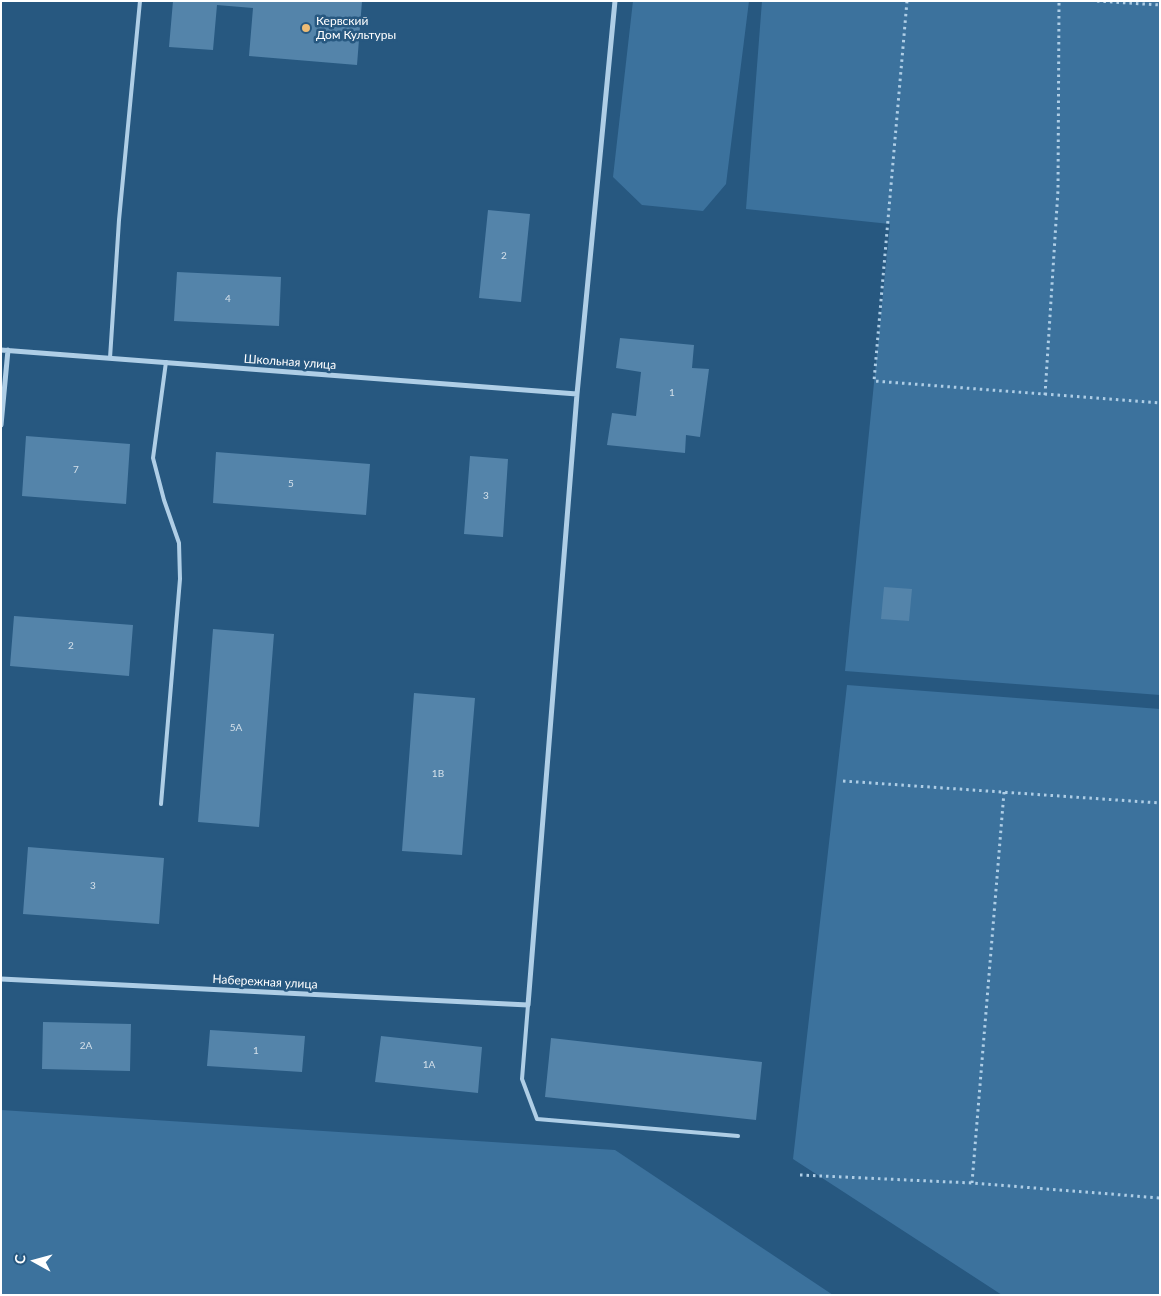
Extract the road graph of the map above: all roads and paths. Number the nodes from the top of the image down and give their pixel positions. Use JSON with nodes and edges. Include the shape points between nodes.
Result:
{"nodes":[{"id":1,"x":140,"y":1,"type":"edge"},
{"id":2,"x":614,"y":1,"type":"edge"},
{"id":3,"x":907,"y":1,"type":"edge"},
{"id":4,"x":1059,"y":1,"type":"edge"},
{"id":5,"x":1097,"y":1,"type":"edge"},
{"id":6,"x":1160,"y":5,"type":"edge"},
{"id":7,"x":1,"y":350,"type":"edge"},
{"id":8,"x":8,"y":350,"type":"junction"},
{"id":9,"x":110,"y":358,"type":"junction"},
{"id":10,"x":166,"y":362,"type":"junction"},
{"id":11,"x":577,"y":394,"type":"junction"},
{"id":12,"x":1046,"y":395,"type":"junction"},
{"id":13,"x":1160,"y":403,"type":"edge"},
{"id":14,"x":1,"y":425,"type":"edge"},
{"id":15,"x":843,"y":781,"type":"dead end"},
{"id":16,"x":1004,"y":792,"type":"junction"},
{"id":17,"x":1160,"y":802,"type":"edge"},
{"id":18,"x":161,"y":804,"type":"dead end"},
{"id":19,"x":1,"y":979,"type":"edge"},
{"id":20,"x":528,"y":1005,"type":"junction"},
{"id":21,"x":738,"y":1136,"type":"dead end"},
{"id":22,"x":800,"y":1175,"type":"dead end"},
{"id":23,"x":972,"y":1183,"type":"junction"},
{"id":24,"x":1160,"y":1198,"type":"edge"}],
"edges":[{"from":1,"to":9,"type":"lane","via":[[119,220]]},
{"from":2,"to":11,"type":"street"},
{"from":3,"to":12,"type":"path","via":[[874,382]]},
{"from":4,"to":12,"type":"path","via":[[1058,190]]},
{"from":5,"to":6,"type":"path"},
{"from":7,"to":8,"type":"street","name":"Школьная улица"},
{"from":8,"to":9,"type":"street","name":"Школьная улица"},
{"from":8,"to":14,"type":"street"},
{"from":9,"to":10,"type":"street","name":"Школьная улица"},
{"from":10,"to":11,"type":"street","name":"Школьная улица"},
{"from":10,"to":18,"type":"lane","via":[[154,458],[178,542],[180,580]]},
{"from":11,"to":20,"type":"street"},
{"from":12,"to":13,"type":"path"},
{"from":15,"to":16,"type":"path"},
{"from":16,"to":17,"type":"path"},
{"from":16,"to":23,"type":"path"},
{"from":19,"to":20,"type":"street","name":"Набережная улица"},
{"from":20,"to":21,"type":"lane","via":[[522,1079],[537,1119]]},
{"from":22,"to":23,"type":"path"},
{"from":23,"to":24,"type":"path"}]}
